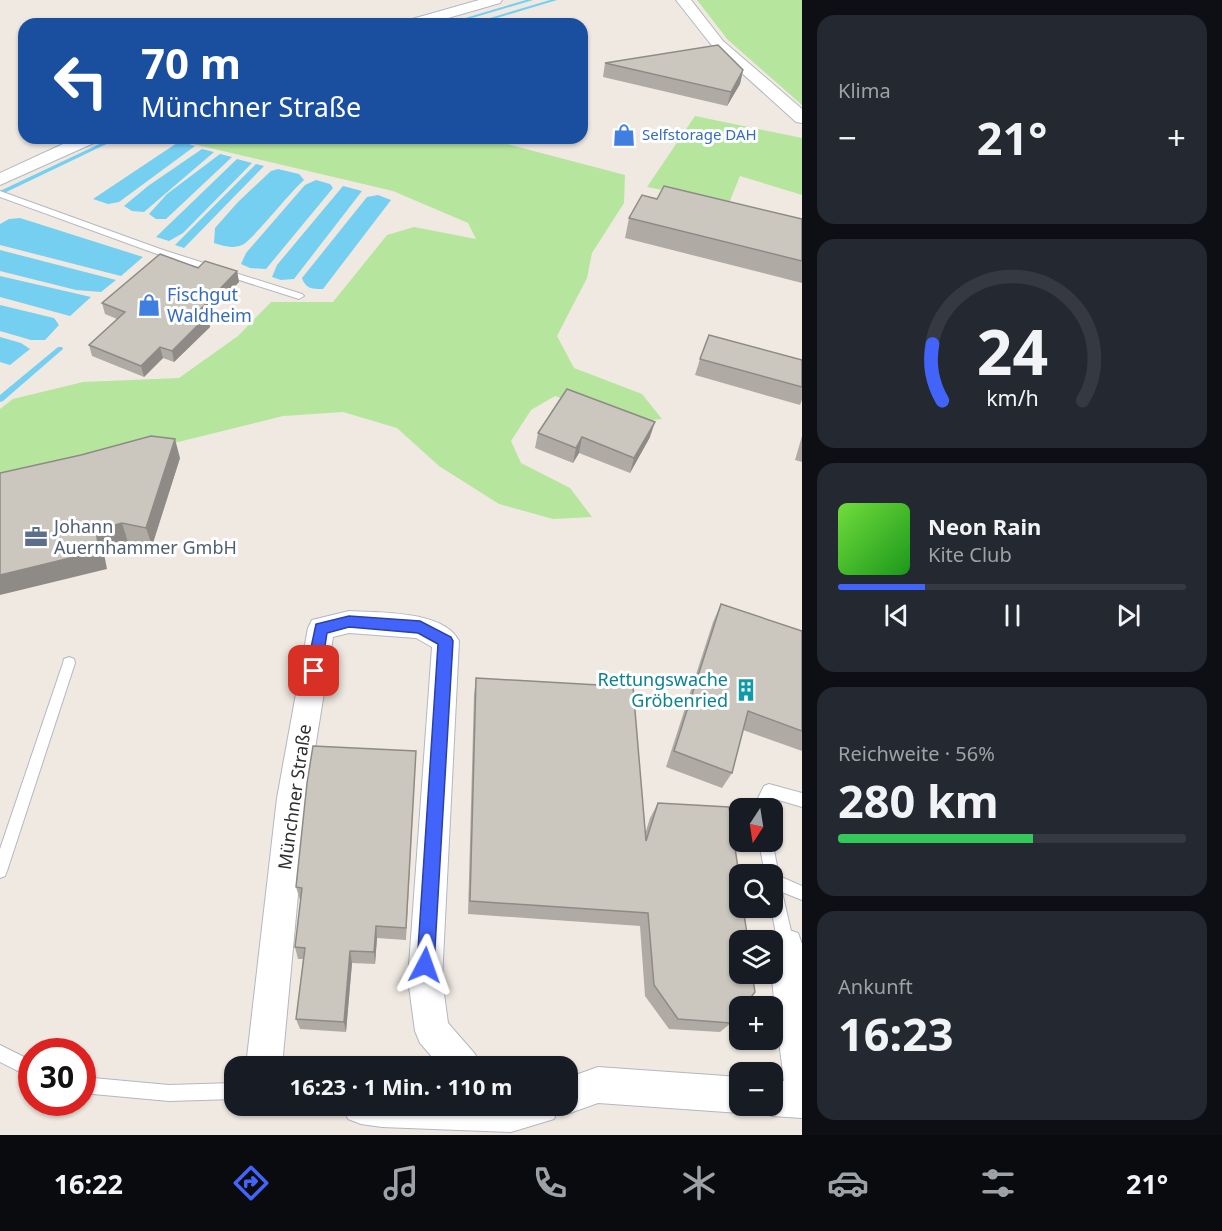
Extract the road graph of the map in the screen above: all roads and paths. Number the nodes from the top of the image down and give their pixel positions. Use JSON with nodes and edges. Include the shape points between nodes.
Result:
{"nodes":[{"id":1,"x":495,"y":0,"type":"edge"},
{"id":2,"x":683,"y":0,"type":"edge"},
{"id":3,"x":431,"y":18,"type":"edge"},
{"id":4,"x":802,"y":118,"type":"edge"},
{"id":5,"x":77,"y":144,"type":"edge"},
{"id":6,"x":0,"y":180,"type":"edge"},
{"id":7,"x":0,"y":194,"type":"edge"},
{"id":8,"x":299,"y":296,"type":"dead end"},
{"id":9,"x":69,"y":663,"type":"dead end"},
{"id":10,"x":765,"y":798,"type":"edge"},
{"id":11,"x":802,"y":800,"type":"edge"},
{"id":12,"x":0,"y":871,"type":"edge"},
{"id":13,"x":783,"y":884,"type":"edge"},
{"id":14,"x":802,"y":893,"type":"edge"},
{"id":15,"x":780,"y":918,"type":"edge"},
{"id":16,"x":786,"y":945,"type":"joint"},
{"id":17,"x":0,"y":1053,"type":"edge"},
{"id":18,"x":265,"y":1056,"type":"edge"},
{"id":19,"x":454,"y":1056,"type":"edge"},
{"id":20,"x":18,"y":1063,"type":"edge"},
{"id":21,"x":802,"y":1083,"type":"edge"},
{"id":22,"x":96,"y":1086,"type":"edge"},
{"id":23,"x":224,"y":1091,"type":"edge"},
{"id":24,"x":578,"y":1092,"type":"edge"},
{"id":25,"x":729,"y":1094,"type":"edge"},
{"id":26,"x":783,"y":1099,"type":"edge"},
{"id":27,"x":802,"y":1100,"type":"edge"}],
"edges":[{"from":1,"to":3,"type":"street"},
{"from":2,"to":4,"type":"street","via":[[718,45]]},
{"from":5,"to":6,"type":"street"},
{"from":7,"to":8,"type":"lane","via":[[160,252]]},
{"from":9,"to":12,"type":"lane"},
{"from":10,"to":11,"type":"lane","via":[[769,791]]},
{"from":13,"to":14,"type":"lane"},
{"from":15,"to":16,"type":"lane"},
{"from":16,"to":21,"type":"street"},
{"from":17,"to":20,"type":"lane"},
{"from":18,"to":19,"type":"street","name":"Münchner Straße","via":[[292,798],[321,628],[349,621],[420,627],[446,641],[424,979],[432,1031]]},
{"from":22,"to":23,"type":"lane","via":[[169,1093]]},
{"from":24,"to":25,"type":"street","via":[[598,1085]]},
{"from":26,"to":27,"type":"street"}]}
